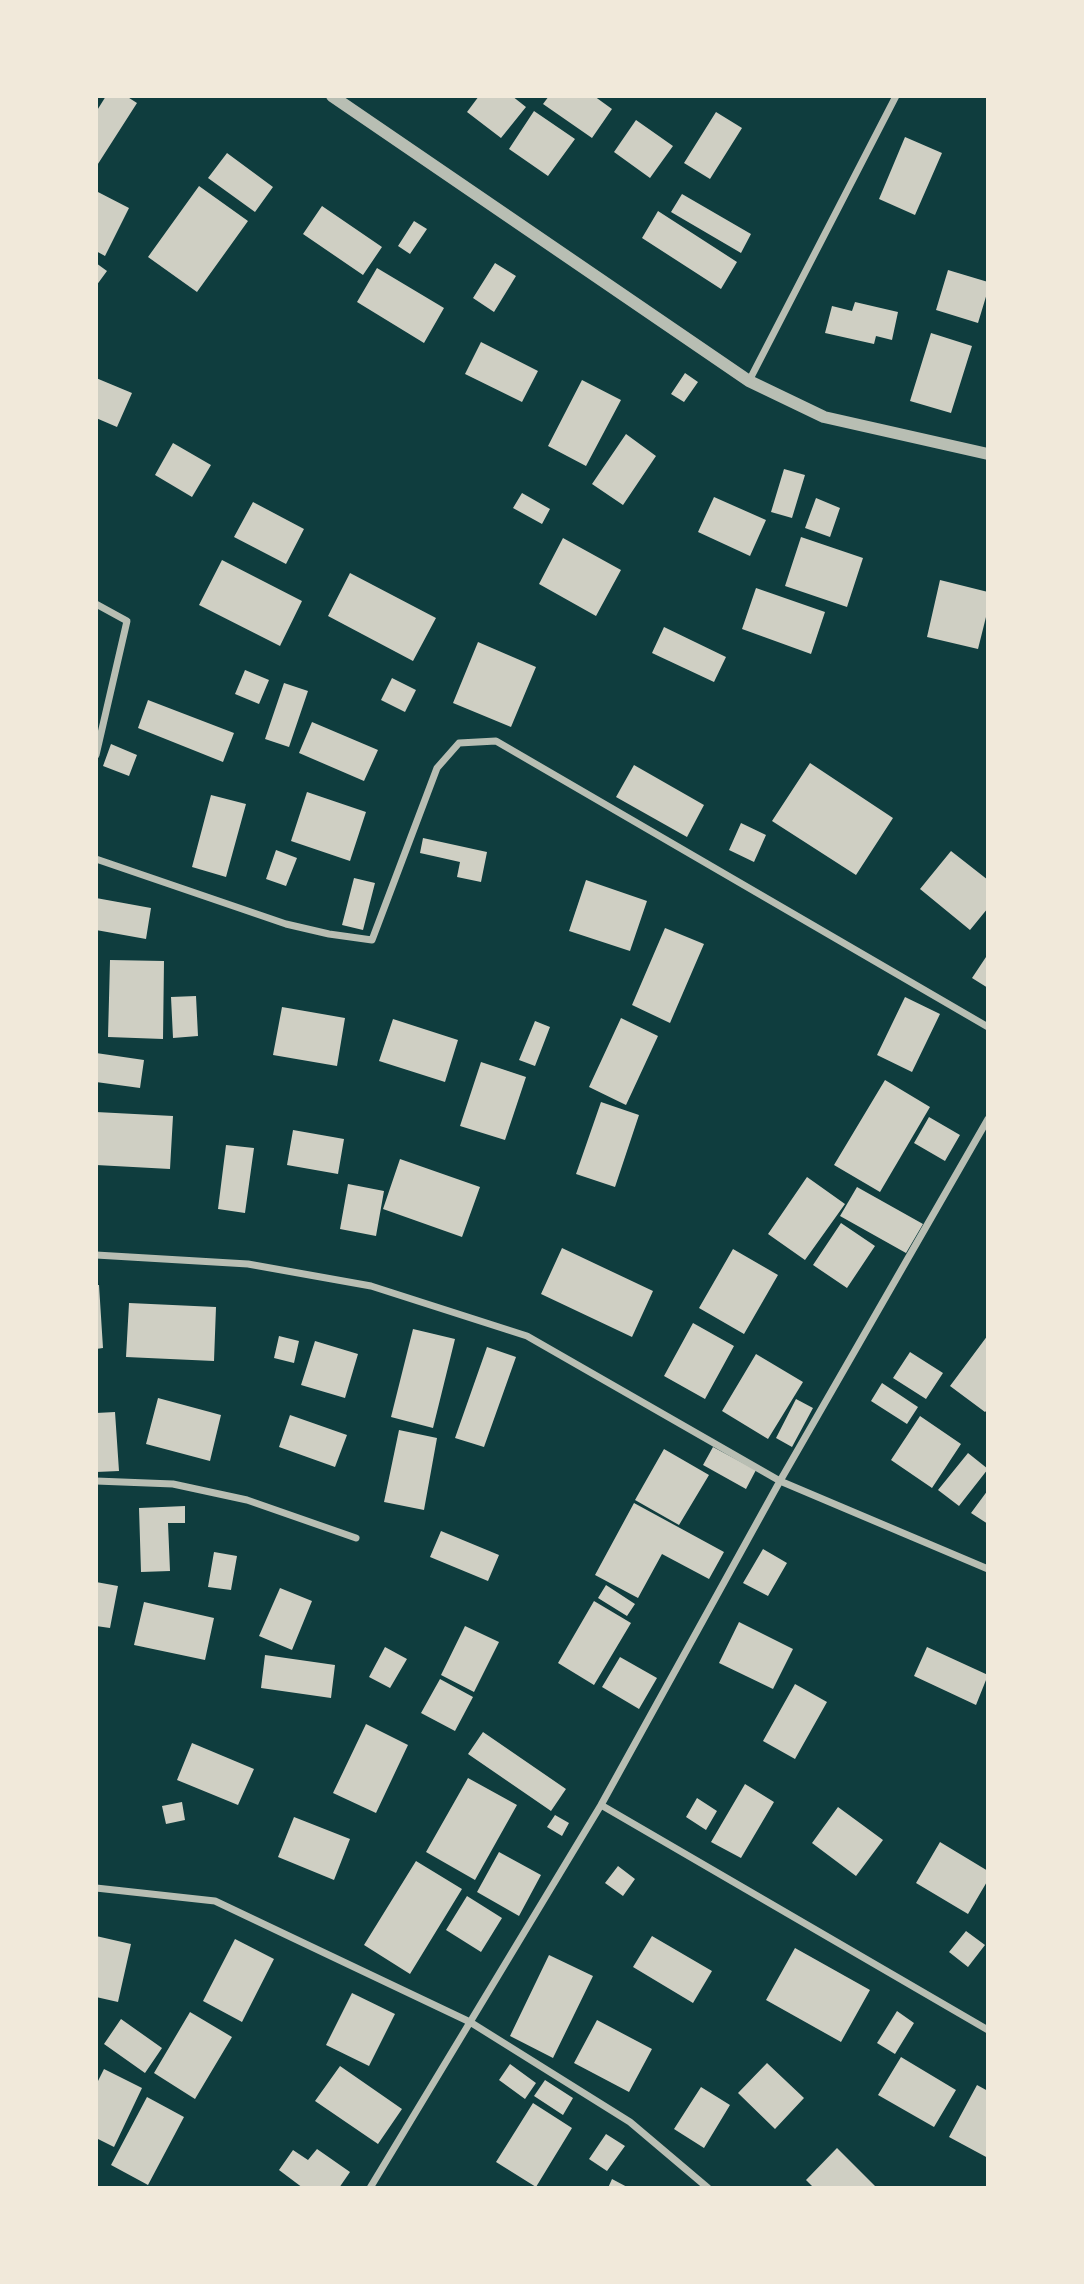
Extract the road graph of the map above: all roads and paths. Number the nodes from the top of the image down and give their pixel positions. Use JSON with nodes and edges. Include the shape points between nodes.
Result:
{"nodes":[{"id":1,"x":332,"y":96,"type":"edge"},
{"id":2,"x":897,"y":96,"type":"edge"},
{"id":3,"x":750,"y":382,"type":"junction"},
{"id":4,"x":988,"y":454,"type":"edge"},
{"id":5,"x":96,"y":604,"type":"edge"},
{"id":6,"x":96,"y":755,"type":"edge"},
{"id":7,"x":96,"y":859,"type":"edge"},
{"id":8,"x":988,"y":1027,"type":"edge"},
{"id":9,"x":988,"y":1119,"type":"edge"},
{"id":10,"x":96,"y":1255,"type":"edge"},
{"id":11,"x":780,"y":1480,"type":"junction"},
{"id":12,"x":96,"y":1481,"type":"edge"},
{"id":13,"x":356,"y":1538,"type":"dead end"},
{"id":14,"x":988,"y":1569,"type":"edge"},
{"id":15,"x":601,"y":1805,"type":"junction"},
{"id":16,"x":96,"y":1888,"type":"edge"},
{"id":17,"x":470,"y":2022,"type":"junction"},
{"id":18,"x":988,"y":2031,"type":"edge"},
{"id":19,"x":370,"y":2188,"type":"edge"},
{"id":20,"x":708,"y":2188,"type":"edge"}],
"edges":[{"from":1,"to":3,"type":"street"},
{"from":2,"to":3,"type":"street"},
{"from":3,"to":4,"type":"street","via":[[824,417]]},
{"from":5,"to":6,"type":"street","via":[[127,621]]},
{"from":7,"to":8,"type":"street","via":[[286,924],[372,940],[438,768],[459,743],[496,741]]},
{"from":9,"to":11,"type":"street"},
{"from":10,"to":11,"type":"street","via":[[248,1264],[371,1286],[527,1336]]},
{"from":11,"to":14,"type":"street"},
{"from":11,"to":15,"type":"street"},
{"from":12,"to":13,"type":"street","via":[[173,1484],[247,1500]]},
{"from":15,"to":17,"type":"street"},
{"from":15,"to":18,"type":"street"},
{"from":16,"to":17,"type":"street","via":[[215,1901]]},
{"from":17,"to":19,"type":"street"},
{"from":17,"to":20,"type":"street","via":[[630,2122]]}]}
